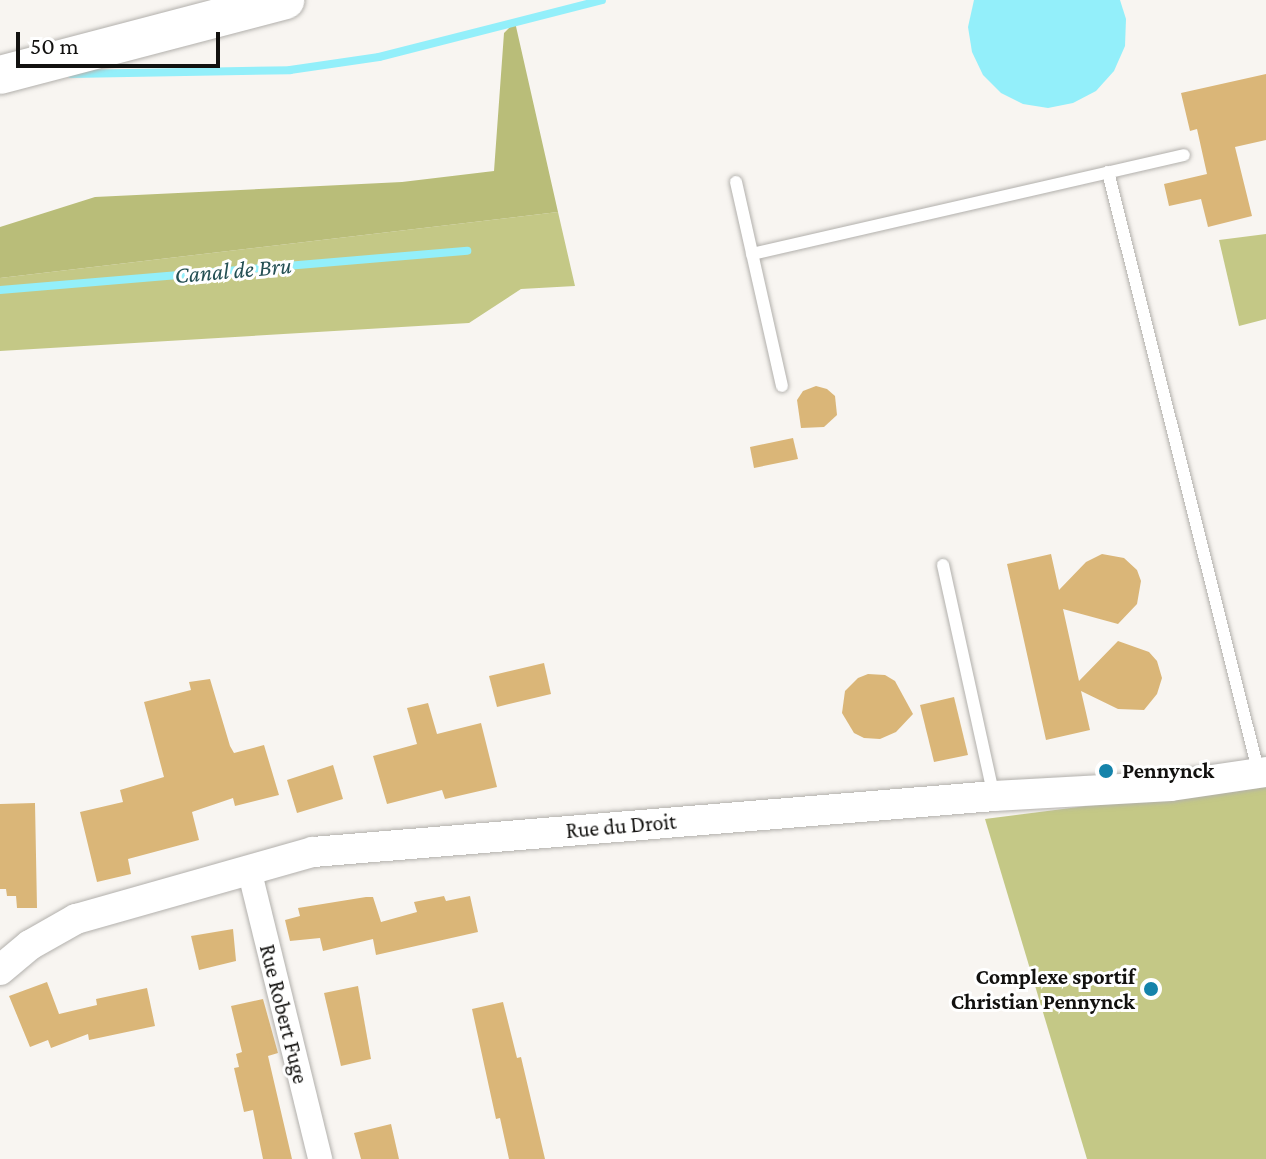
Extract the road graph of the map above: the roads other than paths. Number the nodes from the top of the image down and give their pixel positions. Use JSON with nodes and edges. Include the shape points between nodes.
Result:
{"nodes":[{"id":1,"x":285,"y":0,"type":"edge"},
{"id":2,"x":0,"y":75,"type":"edge"},
{"id":3,"x":1184,"y":155,"type":"dead end"},
{"id":4,"x":1108,"y":172,"type":"junction"},
{"id":5,"x":736,"y":182,"type":"dead end"},
{"id":6,"x":752,"y":254,"type":"junction"},
{"id":7,"x":782,"y":386,"type":"dead end"},
{"id":8,"x":943,"y":565,"type":"dead end"},
{"id":9,"x":1262,"y":773,"type":"edge"},
{"id":10,"x":994,"y":796,"type":"junction"},
{"id":11,"x":249,"y":869,"type":"junction"},
{"id":12,"x":0,"y":970,"type":"edge"},
{"id":13,"x":320,"y":1159,"type":"edge"}],
"edges":[{"from":1,"to":2,"type":"main road"},
{"from":3,"to":4,"type":"lane"},
{"from":4,"to":6,"type":"lane"},
{"from":4,"to":9,"type":"lane"},
{"from":5,"to":6,"type":"lane"},
{"from":6,"to":7,"type":"lane"},
{"from":8,"to":10,"type":"lane"},
{"from":9,"to":10,"type":"street","name":"Rue du Droit","via":[[1171,786]]},
{"from":10,"to":11,"type":"street","name":"Rue du Droit","via":[[342,849]]},
{"from":11,"to":12,"type":"street","name":"Rue du Droit","via":[[76,919],[30,945]]},
{"from":11,"to":13,"type":"street","name":"Rue Robert Fuge"}]}
